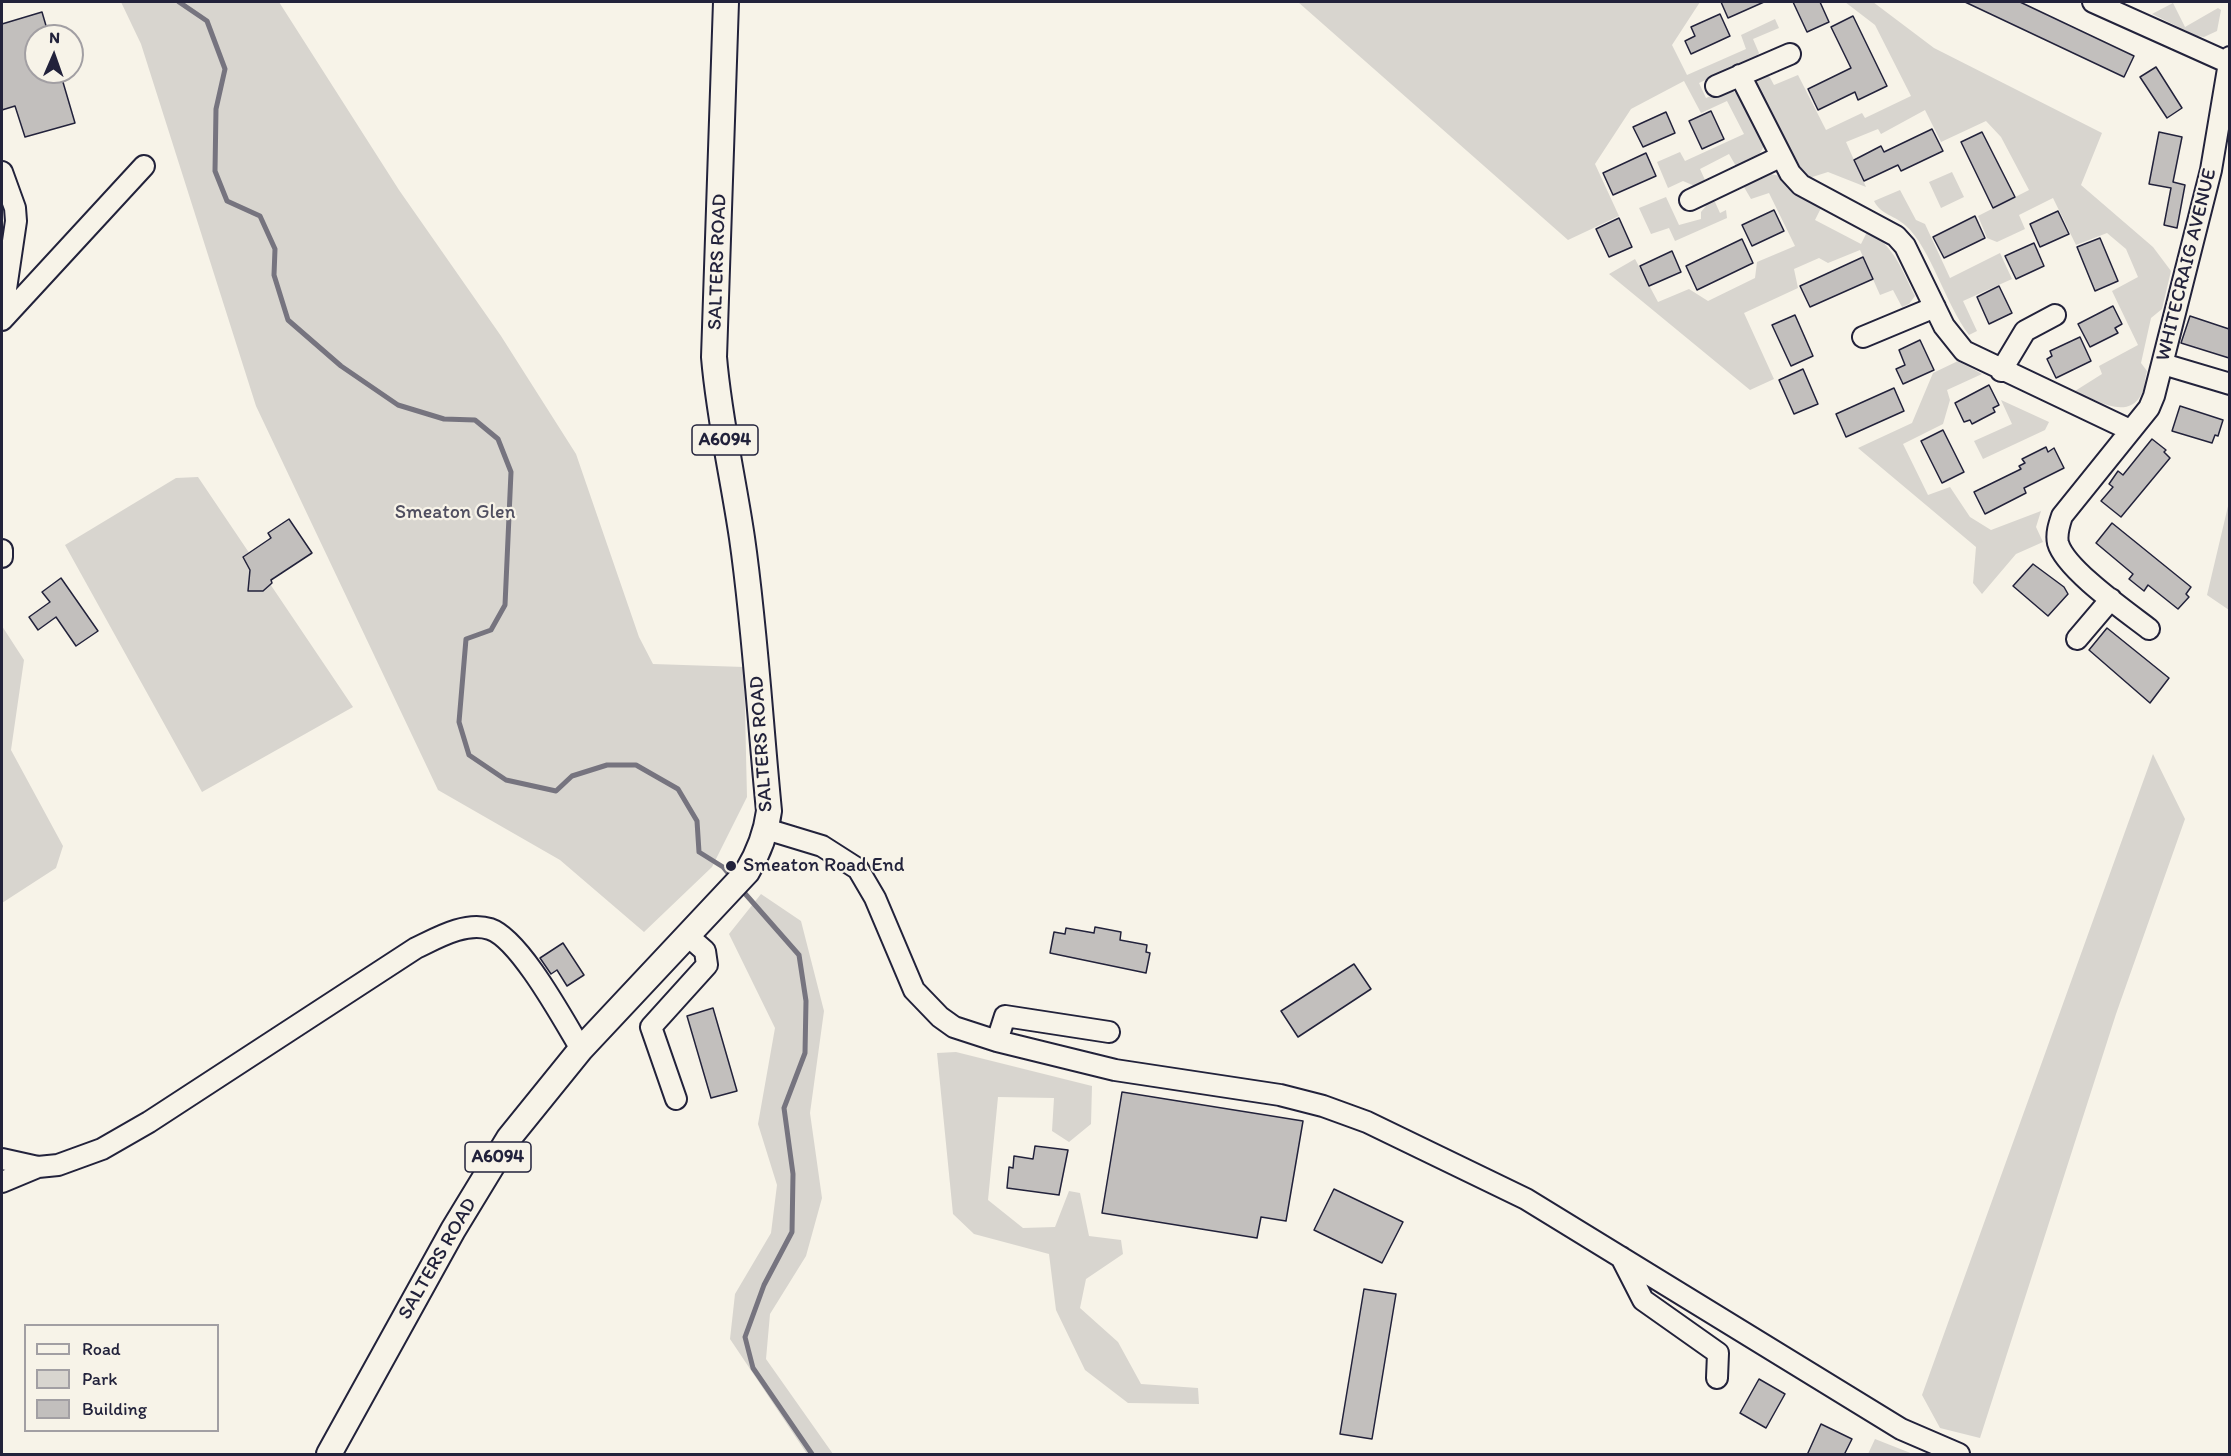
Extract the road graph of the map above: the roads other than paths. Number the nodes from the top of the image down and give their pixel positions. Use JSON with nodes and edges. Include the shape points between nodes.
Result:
{"nodes":[{"id":1,"x":726,"y":2,"type":"edge"},
{"id":2,"x":2093,"y":2,"type":"edge"},
{"id":3,"x":1790,"y":54,"type":"dead end"},
{"id":4,"x":2229,"y":60,"type":"edge"},
{"id":5,"x":1740,"y":75,"type":"junction"},
{"id":6,"x":1716,"y":86,"type":"dead end"},
{"id":7,"x":1780,"y":158,"type":"junction"},
{"id":8,"x":144,"y":166,"type":"dead end"},
{"id":9,"x":2,"y":172,"type":"edge"},
{"id":10,"x":1690,"y":200,"type":"dead end"},
{"id":11,"x":1935,"y":307,"type":"junction"},
{"id":12,"x":2055,"y":315,"type":"dead end"},
{"id":13,"x":2,"y":316,"type":"edge"},
{"id":14,"x":2,"y":320,"type":"edge"},
{"id":15,"x":1863,"y":337,"type":"dead end"},
{"id":16,"x":2163,"y":364,"type":"junction"},
{"id":17,"x":2001,"y":371,"type":"junction"},
{"id":18,"x":2229,"y":384,"type":"edge"},
{"id":19,"x":2130,"y":430,"type":"junction"},
{"id":20,"x":2,"y":550,"type":"edge"},
{"id":21,"x":2,"y":557,"type":"edge"},
{"id":22,"x":2111,"y":599,"type":"junction"},
{"id":23,"x":2149,"y":629,"type":"dead end"},
{"id":24,"x":2077,"y":639,"type":"dead end"},
{"id":25,"x":766,"y":829,"type":"junction"},
{"id":26,"x":688,"y":936,"type":"junction"},
{"id":27,"x":1109,"y":1032,"type":"dead end"},
{"id":28,"x":998,"y":1041,"type":"junction"},
{"id":29,"x":581,"y":1049,"type":"junction"},
{"id":30,"x":676,"y":1099,"type":"dead end"},
{"id":31,"x":2,"y":1159,"type":"edge"},
{"id":32,"x":38,"y":1167,"type":"junction"},
{"id":33,"x":2,"y":1182,"type":"edge"},
{"id":34,"x":1621,"y":1257,"type":"junction"},
{"id":35,"x":1717,"y":1378,"type":"dead end"},
{"id":36,"x":329,"y":1455,"type":"edge"},
{"id":37,"x":1959,"y":1455,"type":"edge"}],
"edges":[{"from":1,"to":25,"type":"main road","name":"SALTERS ROAD","number":"A6094","via":[[714,357],[754,633],[769,811]]},
{"from":2,"to":4,"type":"street"},
{"from":3,"to":5,"type":"street"},
{"from":4,"to":16,"type":"street","name":"WHITECRAIG AVENUE","via":[[2211,170]]},
{"from":5,"to":6,"type":"street"},
{"from":5,"to":7,"type":"street"},
{"from":7,"to":10,"type":"street"},
{"from":7,"to":11,"type":"street","via":[[1802,185],[1896,236],[1905,246]]},
{"from":8,"to":14,"type":"street"},
{"from":9,"to":13,"type":"street","via":[[16,221]]},
{"from":11,"to":15,"type":"street"},
{"from":11,"to":17,"type":"street","via":[[1964,351]]},
{"from":12,"to":17,"type":"street","via":[[2025,331]]},
{"from":16,"to":18,"type":"street"},
{"from":16,"to":19,"type":"street","name":"WHITECRAIG AVENUE","via":[[2149,408]]},
{"from":17,"to":19,"type":"street"},
{"from":19,"to":22,"type":"street","name":"WHITECRAIG AVENUE","via":[[2062,516],[2058,530],[2063,555]]},
{"from":20,"to":21,"type":"street"},
{"from":22,"to":23,"type":"street","name":"WHITECRAIG AVENUE"},
{"from":22,"to":24,"type":"street"},
{"from":25,"to":26,"type":"main road","name":"SALTERS ROAD","number":"A6094","via":[[747,872]]},
{"from":25,"to":28,"type":"street","via":[[822,846],[858,869],[875,898],[914,990],[954,1027]]},
{"from":26,"to":29,"type":"main road","name":"SALTERS ROAD","number":"A6094"},
{"from":26,"to":30,"type":"street","via":[[705,951],[707,965],[651,1026]]},
{"from":27,"to":28,"type":"street","via":[[1005,1016]]},
{"from":28,"to":34,"type":"street","via":[[1115,1070],[1280,1095],[1323,1106],[1384,1130],[1526,1198]]},
{"from":29,"to":32,"type":"street","via":[[535,975],[507,940],[490,929],[470,928],[445,934],[416,948],[102,1149],[58,1166]]},
{"from":29,"to":36,"type":"main road","name":"SALTERS ROAD","number":"A6094","via":[[509,1138],[453,1230]]},
{"from":31,"to":32,"type":"street"},
{"from":32,"to":33,"type":"street"},
{"from":34,"to":35,"type":"street","via":[[1643,1300],[1718,1353]]},
{"from":34,"to":37,"type":"street","via":[[1901,1429]]}]}
